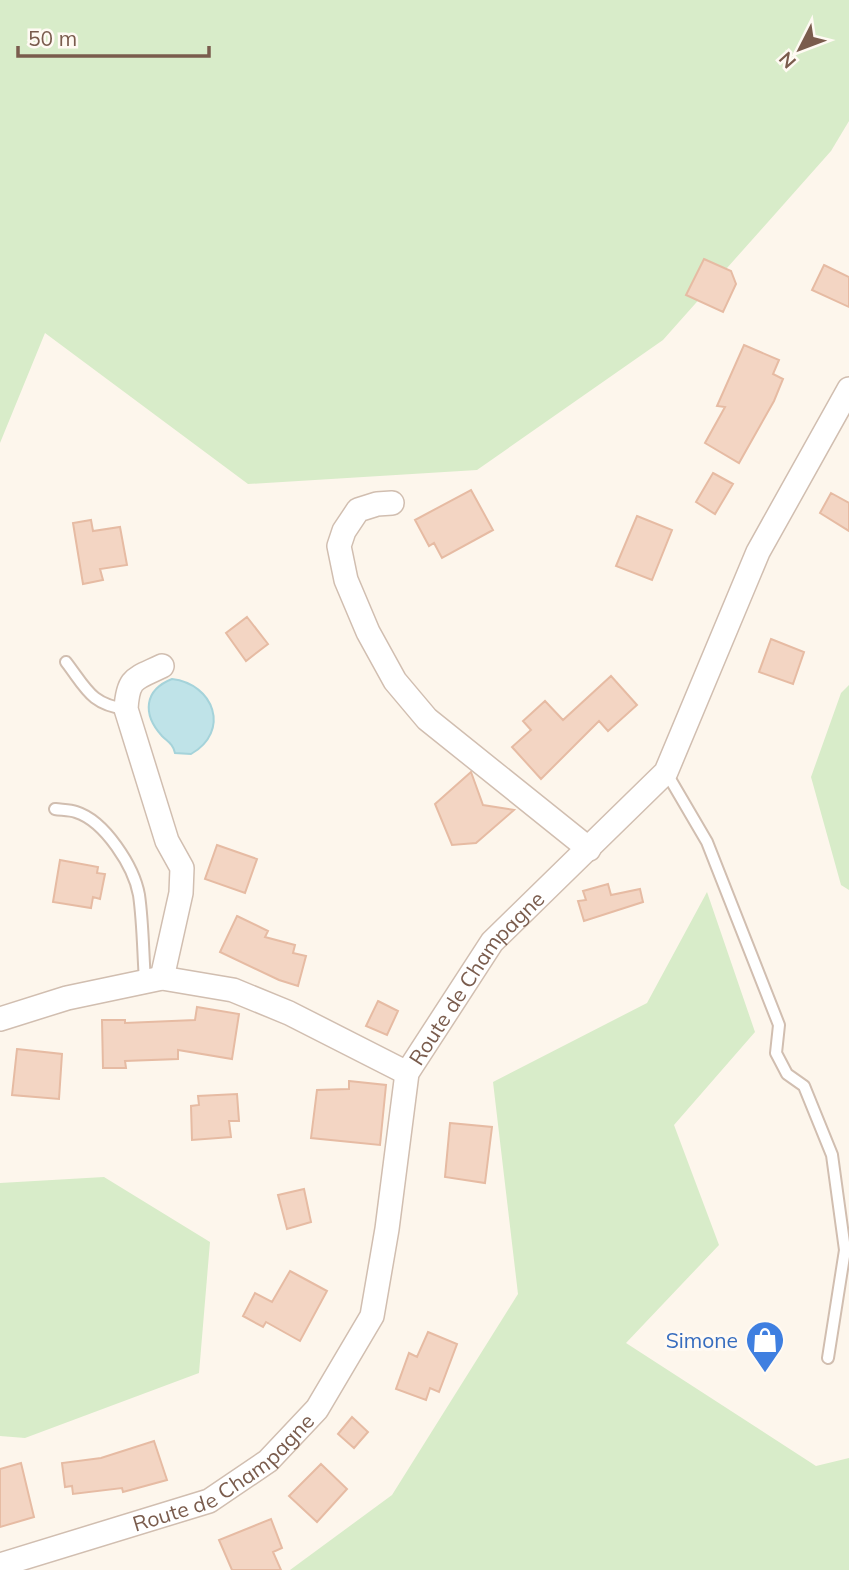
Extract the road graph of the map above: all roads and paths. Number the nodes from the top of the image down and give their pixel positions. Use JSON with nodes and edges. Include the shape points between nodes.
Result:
{"nodes":[{"id":1,"x":849,"y":389,"type":"edge"},
{"id":2,"x":392,"y":503,"type":"dead end"},
{"id":3,"x":66,"y":662,"type":"dead end"},
{"id":4,"x":162,"y":666,"type":"dead end"},
{"id":5,"x":126,"y":709,"type":"junction"},
{"id":6,"x":666,"y":772,"type":"junction"},
{"id":7,"x":55,"y":809,"type":"dead end"},
{"id":8,"x":589,"y":849,"type":"junction"},
{"id":9,"x":154,"y":980,"type":"junction"},
{"id":10,"x":0,"y":1019,"type":"edge"},
{"id":11,"x":407,"y":1073,"type":"junction"},
{"id":12,"x":828,"y":1359,"type":"dead end"},
{"id":13,"x":0,"y":1565,"type":"edge"}],
"edges":[{"from":1,"to":6,"type":"street","name":"Route de Champagne","via":[[758,552]]},
{"from":2,"to":8,"type":"street","via":[[358,510],[340,546],[346,580],[395,681],[427,719]]},
{"from":3,"to":5,"type":"lane","via":[[96,700],[107,707]]},
{"from":4,"to":5,"type":"street","via":[[134,680],[127,690]]},
{"from":5,"to":9,"type":"street","via":[[167,841],[182,868],[181,893]]},
{"from":6,"to":8,"type":"street","name":"Route de Champagne"},
{"from":6,"to":12,"type":"lane","via":[[706,842],[779,1025],[776,1053],[788,1074],[804,1086],[832,1155],[845,1250]]},
{"from":7,"to":9,"type":"lane","via":[[89,818],[128,866],[138,893]]},
{"from":8,"to":11,"type":"street","name":"Route de Champagne","via":[[492,942]]},
{"from":9,"to":10,"type":"street","via":[[67,998]]},
{"from":9,"to":11,"type":"street","via":[[233,990]]},
{"from":11,"to":13,"type":"street","name":"Route de Champagne","via":[[372,1317],[317,1409],[268,1461],[209,1501]]}]}
